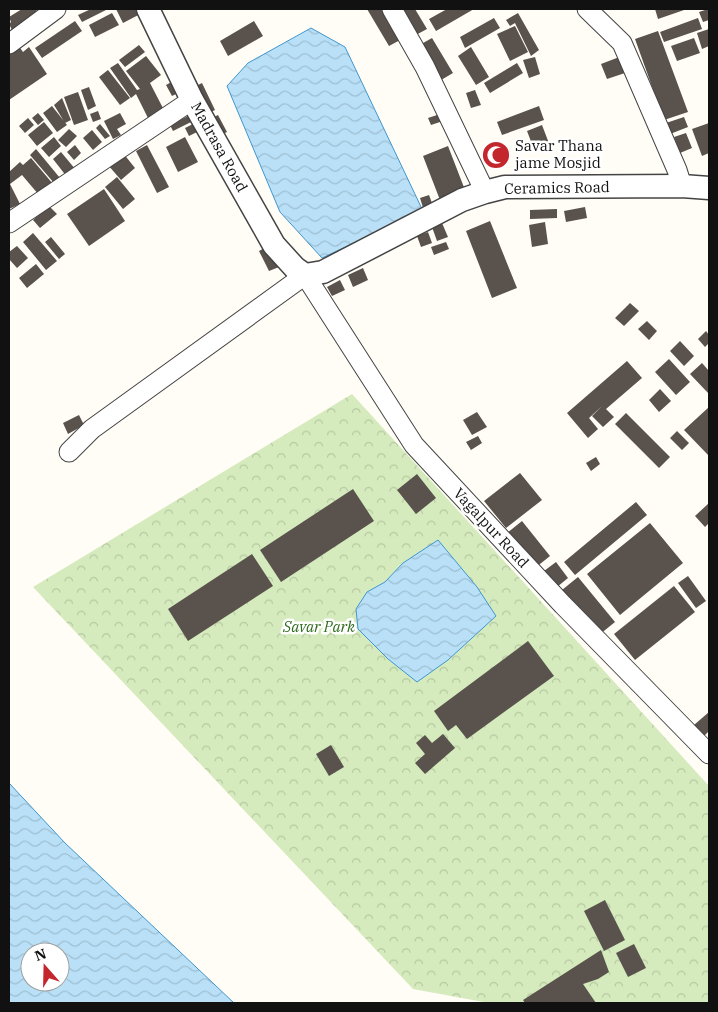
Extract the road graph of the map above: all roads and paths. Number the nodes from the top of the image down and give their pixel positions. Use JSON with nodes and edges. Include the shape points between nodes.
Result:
{"nodes":[{"id":1,"x":56,"y":9,"type":"edge"},
{"id":2,"x":148,"y":9,"type":"edge"},
{"id":3,"x":392,"y":9,"type":"edge"},
{"id":4,"x":587,"y":9,"type":"edge"},
{"id":5,"x":9,"y":44,"type":"edge"},
{"id":6,"x":192,"y":100,"type":"junction"},
{"id":7,"x":682,"y":186,"type":"junction"},
{"id":8,"x":709,"y":188,"type":"edge"},
{"id":9,"x":485,"y":192,"type":"junction"},
{"id":10,"x":9,"y":223,"type":"edge"},
{"id":11,"x":305,"y":275,"type":"junction"},
{"id":12,"x":69,"y":452,"type":"dead end"},
{"id":13,"x":709,"y":754,"type":"edge"}],
"edges":[{"from":1,"to":5,"type":"street"},
{"from":2,"to":6,"type":"street","name":"Madrasa Road"},
{"from":3,"to":9,"type":"street","via":[[425,67]]},
{"from":4,"to":7,"type":"street","via":[[622,43]]},
{"from":6,"to":10,"type":"street"},
{"from":6,"to":11,"type":"street","name":"Madrasa Road","via":[[274,245]]},
{"from":7,"to":8,"type":"street","name":"Ceramics Road"},
{"from":7,"to":9,"type":"street","name":"Ceramics Road","via":[[505,187]]},
{"from":9,"to":11,"type":"street","name":"Ceramics Road","via":[[462,200],[323,272]]},
{"from":11,"to":12,"type":"street","via":[[92,429]]},
{"from":11,"to":13,"type":"street","name":"Vagalpur Road","via":[[414,444],[563,605]]}]}
